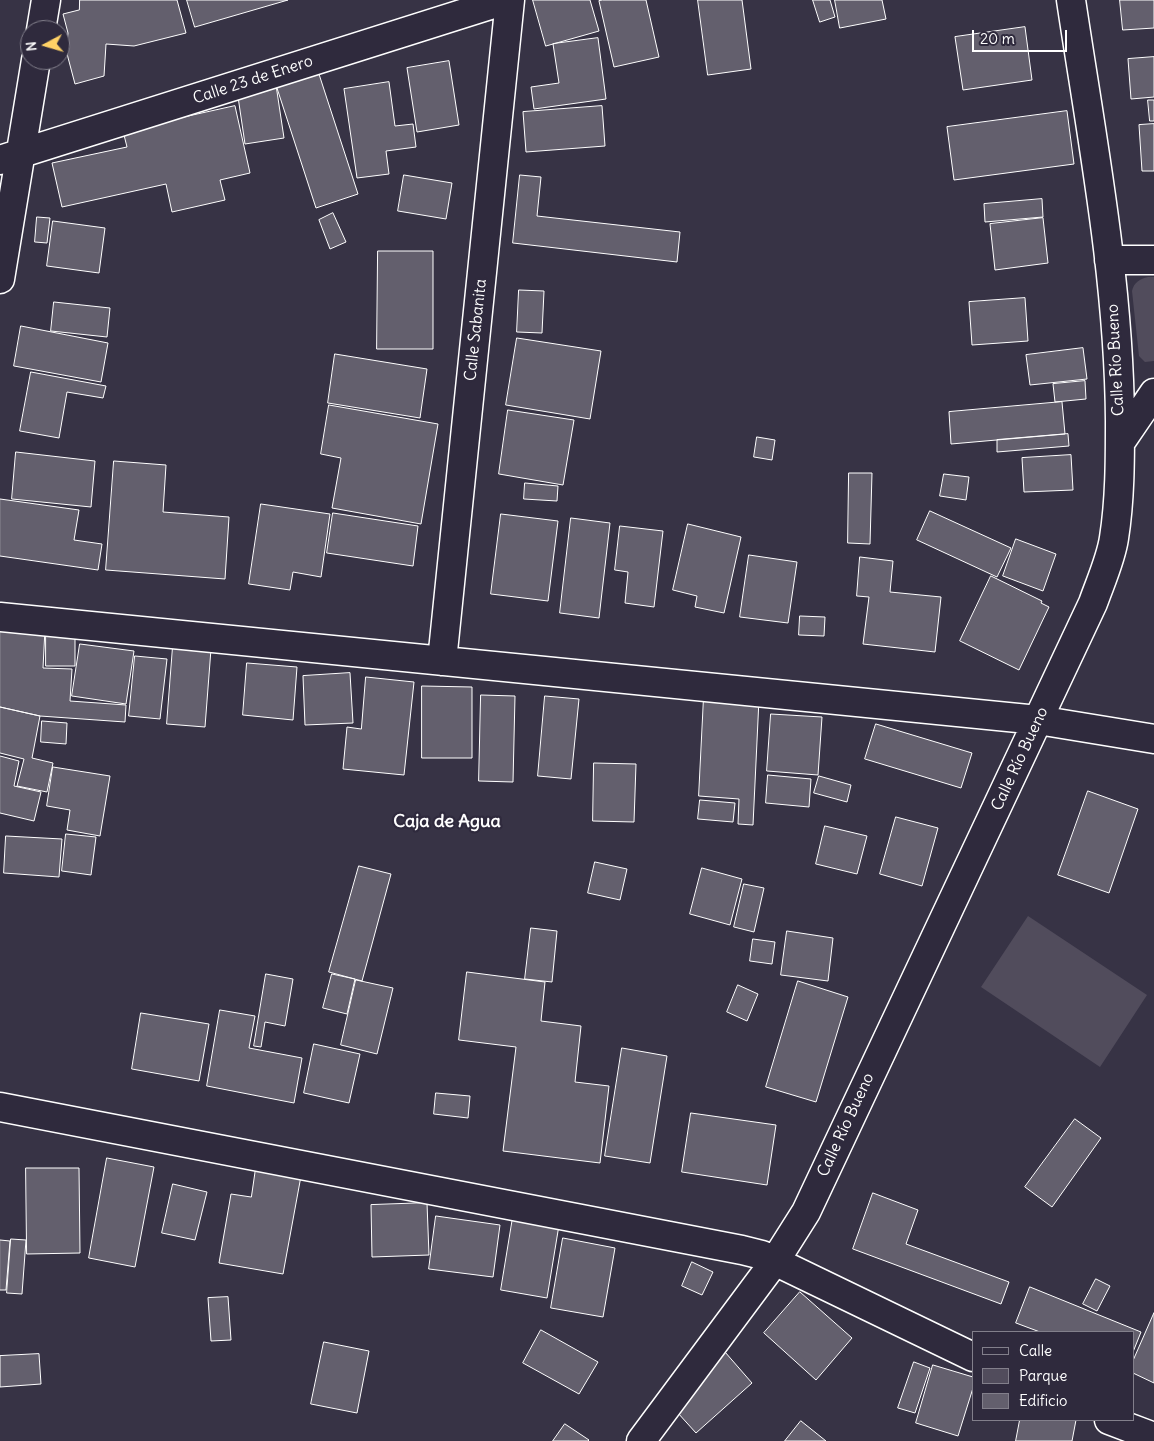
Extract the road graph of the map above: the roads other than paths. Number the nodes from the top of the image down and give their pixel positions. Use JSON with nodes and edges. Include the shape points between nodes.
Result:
{"nodes":[{"id":1,"x":46,"y":0,"type":"edge"},
{"id":2,"x":506,"y":0,"type":"edge"},
{"id":3,"x":510,"y":0,"type":"edge"},
{"id":4,"x":1071,"y":0,"type":"edge"},
{"id":5,"x":43,"y":20,"type":"edge"},
{"id":6,"x":33,"y":70,"type":"edge"},
{"id":7,"x":10,"y":157,"type":"edge"},
{"id":8,"x":1109,"y":260,"type":"junction"},
{"id":9,"x":1154,"y":260,"type":"edge"},
{"id":10,"x":0,"y":279,"type":"edge"},
{"id":11,"x":1154,"y":393,"type":"edge"},
{"id":12,"x":1120,"y":443,"type":"junction"},
{"id":13,"x":0,"y":618,"type":"edge"},
{"id":14,"x":442,"y":661,"type":"junction"},
{"id":15,"x":1038,"y":720,"type":"junction"},
{"id":16,"x":1154,"y":740,"type":"edge"},
{"id":17,"x":0,"y":1107,"type":"edge"},
{"id":18,"x":775,"y":1261,"type":"junction"},
{"id":19,"x":972,"y":1357,"type":"edge"},
{"id":20,"x":1112,"y":1421,"type":"edge"},
{"id":21,"x":1154,"y":1437,"type":"edge"},
{"id":22,"x":641,"y":1441,"type":"edge"}],
"edges":[{"from":1,"to":5,"type":"street"},
{"from":2,"to":7,"type":"street","name":"Calle 23 de Enero"},
{"from":3,"to":14,"type":"street","name":"Calle Sabanita"},
{"from":4,"to":8,"type":"street","name":"Calle Río Bueno","via":[[1100,180]]},
{"from":6,"to":7,"type":"street"},
{"from":7,"to":10,"type":"street"},
{"from":8,"to":9,"type":"street"},
{"from":8,"to":12,"type":"street","name":"Calle Río Bueno","via":[[1119,378]]},
{"from":11,"to":12,"type":"street"},
{"from":12,"to":15,"type":"street","name":"Calle Río Bueno","via":[[1114,540],[1094,603]]},
{"from":13,"to":14,"type":"street"},
{"from":14,"to":15,"type":"street"},
{"from":15,"to":16,"type":"street"},
{"from":15,"to":18,"type":"street","name":"Calle Río Bueno","via":[[806,1212]]},
{"from":17,"to":18,"type":"street","via":[[742,1250]]},
{"from":18,"to":19,"type":"street"},
{"from":18,"to":22,"type":"street","name":"Calle Río Bueno"},
{"from":20,"to":21,"type":"street"}]}
